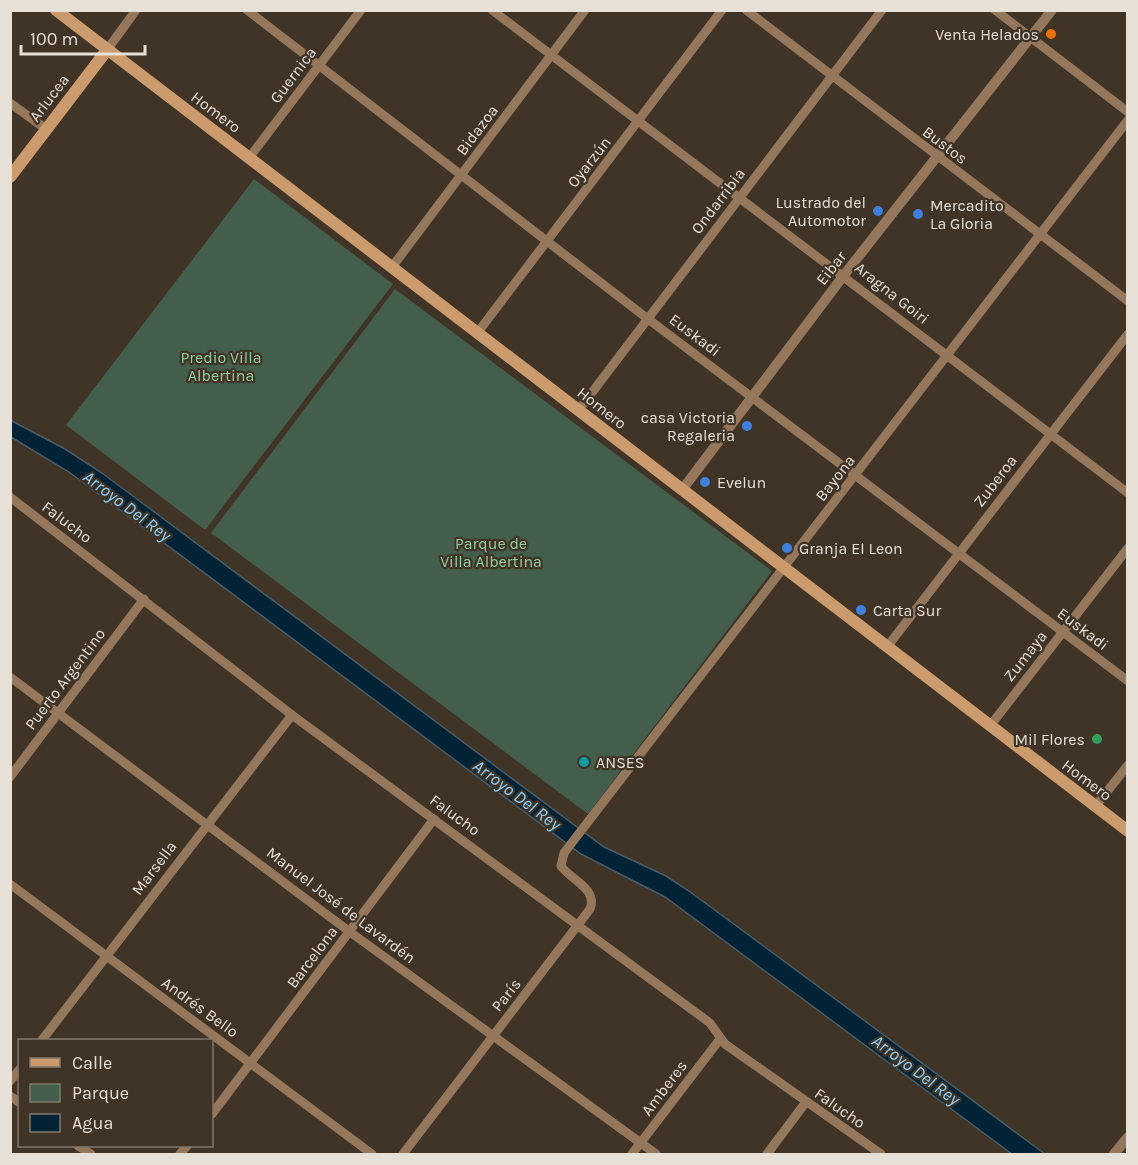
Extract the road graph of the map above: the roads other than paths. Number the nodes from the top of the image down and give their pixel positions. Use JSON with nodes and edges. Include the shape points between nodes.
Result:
{"nodes":[{"id":1,"x":56,"y":10,"type":"edge"},
{"id":2,"x":136,"y":10,"type":"edge"},
{"id":3,"x":247,"y":10,"type":"edge"},
{"id":4,"x":361,"y":10,"type":"edge"},
{"id":5,"x":492,"y":10,"type":"edge"},
{"id":6,"x":585,"y":10,"type":"edge"},
{"id":7,"x":722,"y":10,"type":"edge"},
{"id":8,"x":746,"y":10,"type":"edge"},
{"id":9,"x":882,"y":10,"type":"edge"},
{"id":10,"x":995,"y":10,"type":"edge"},
{"id":11,"x":1052,"y":10,"type":"edge"},
{"id":12,"x":1030,"y":38,"type":"junction"},
{"id":13,"x":107,"y":50,"type":"junction"},
{"id":14,"x":552,"y":55,"type":"junction"},
{"id":15,"x":320,"y":66,"type":"junction"},
{"id":16,"x":831,"y":77,"type":"junction"},
{"id":17,"x":10,"y":103,"type":"edge"},
{"id":18,"x":1128,"y":112,"type":"edge"},
{"id":19,"x":640,"y":120,"type":"junction"},
{"id":20,"x":1128,"y":120,"type":"edge"},
{"id":21,"x":46,"y":129,"type":"junction"},
{"id":22,"x":249,"y":158,"type":"junction"},
{"id":23,"x":938,"y":158,"type":"junction"},
{"id":24,"x":462,"y":176,"type":"junction"},
{"id":25,"x":10,"y":177,"type":"edge"},
{"id":26,"x":740,"y":196,"type":"junction"},
{"id":27,"x":1039,"y":235,"type":"junction"},
{"id":28,"x":547,"y":241,"type":"junction"},
{"id":29,"x":392,"y":267,"type":"junction"},
{"id":30,"x":844,"y":275,"type":"junction"},
{"id":31,"x":1128,"y":301,"type":"edge"},
{"id":32,"x":648,"y":319,"type":"junction"},
{"id":33,"x":478,"y":332,"type":"junction"},
{"id":34,"x":1128,"y":334,"type":"edge"},
{"id":35,"x":946,"y":355,"type":"junction"},
{"id":36,"x":752,"y":397,"type":"junction"},
{"id":37,"x":578,"y":411,"type":"junction"},
{"id":38,"x":1050,"y":434,"type":"junction"},
{"id":39,"x":856,"y":476,"type":"junction"},
{"id":40,"x":682,"y":490,"type":"junction"},
{"id":41,"x":1128,"y":493,"type":"edge"},
{"id":42,"x":10,"y":497,"type":"edge"},
{"id":43,"x":1128,"y":548,"type":"edge"},
{"id":44,"x":959,"y":553,"type":"junction"},
{"id":45,"x":783,"y":568,"type":"junction"},
{"id":46,"x":144,"y":599,"type":"junction"},
{"id":47,"x":1063,"y":632,"type":"junction"},
{"id":48,"x":886,"y":647,"type":"junction"},
{"id":49,"x":10,"y":677,"type":"edge"},
{"id":50,"x":1128,"y":681,"type":"edge"},
{"id":51,"x":58,"y":713,"type":"junction"},
{"id":52,"x":292,"y":715,"type":"junction"},
{"id":53,"x":990,"y":726,"type":"junction"},
{"id":54,"x":1128,"y":765,"type":"edge"},
{"id":55,"x":10,"y":777,"type":"edge"},
{"id":56,"x":1095,"y":807,"type":"junction"},
{"id":57,"x":434,"y":819,"type":"junction"},
{"id":58,"x":207,"y":824,"type":"junction"},
{"id":59,"x":1128,"y":831,"type":"edge"},
{"id":60,"x":564,"y":853,"type":"joint"},
{"id":61,"x":10,"y":884,"type":"edge"},
{"id":62,"x":579,"y":924,"type":"junction"},
{"id":63,"x":350,"y":932,"type":"junction"},
{"id":64,"x":106,"y":957,"type":"junction"},
{"id":65,"x":493,"y":1036,"type":"junction"},
{"id":66,"x":44,"y":1039,"type":"edge"},
{"id":67,"x":720,"y":1039,"type":"junction"},
{"id":68,"x":250,"y":1063,"type":"junction"},
{"id":69,"x":806,"y":1102,"type":"junction"},
{"id":70,"x":213,"y":1113,"type":"edge"},
{"id":71,"x":1128,"y":1137,"type":"edge"},
{"id":72,"x":641,"y":1143,"type":"junction"},
{"id":73,"x":876,"y":1153,"type":"edge"},
{"id":74,"x":372,"y":1155,"type":"edge"},
{"id":75,"x":403,"y":1155,"type":"edge"},
{"id":76,"x":632,"y":1155,"type":"edge"},
{"id":77,"x":656,"y":1155,"type":"edge"},
{"id":78,"x":767,"y":1155,"type":"edge"},
{"id":79,"x":1114,"y":1155,"type":"edge"}],
"edges":[{"from":1,"to":13,"type":"main road","name":"Homero"},
{"from":2,"to":13,"type":"street","name":"Arlucea"},
{"from":3,"to":15,"type":"street","name":"Euskadi"},
{"from":4,"to":15,"type":"street","name":"Guernica"},
{"from":5,"to":14,"type":"street","name":"Aragna Goiri"},
{"from":6,"to":14,"type":"street","name":"Bidazoa"},
{"from":7,"to":19,"type":"street","name":"Oyarzún"},
{"from":8,"to":16,"type":"street","name":"Bustos"},
{"from":9,"to":16,"type":"street","name":"Ondarribia"},
{"from":10,"to":12,"type":"street"},
{"from":11,"to":12,"type":"street","name":"Eibar"},
{"from":12,"to":18,"type":"street"},
{"from":12,"to":23,"type":"street","name":"Eibar"},
{"from":13,"to":21,"type":"main road","name":"Arlucea"},
{"from":13,"to":22,"type":"main road","name":"Homero"},
{"from":14,"to":19,"type":"street","name":"Aragna Goiri"},
{"from":14,"to":24,"type":"street","name":"Bidazoa"},
{"from":15,"to":22,"type":"street","name":"Guernica"},
{"from":15,"to":24,"type":"street","name":"Euskadi"},
{"from":16,"to":23,"type":"street","name":"Bustos"},
{"from":16,"to":26,"type":"street","name":"Ondarribia"},
{"from":17,"to":21,"type":"street"},
{"from":19,"to":26,"type":"street","name":"Aragna Goiri"},
{"from":19,"to":28,"type":"street","name":"Oyarzún"},
{"from":20,"to":27,"type":"street","name":"Bayona"},
{"from":21,"to":25,"type":"main road","name":"Arlucea"},
{"from":22,"to":29,"type":"main road","name":"Homero"},
{"from":23,"to":27,"type":"street","name":"Bustos"},
{"from":23,"to":30,"type":"street","name":"Eibar"},
{"from":24,"to":28,"type":"street","name":"Euskadi"},
{"from":24,"to":29,"type":"street","name":"Bidazoa"},
{"from":26,"to":30,"type":"street","name":"Aragna Goiri"},
{"from":26,"to":32,"type":"street","name":"Ondarribia"},
{"from":27,"to":31,"type":"street","name":"Bustos"},
{"from":27,"to":35,"type":"street","name":"Bayona"},
{"from":28,"to":32,"type":"street","name":"Euskadi"},
{"from":28,"to":33,"type":"street","name":"Oyarzún"},
{"from":29,"to":33,"type":"main road","name":"Homero"},
{"from":30,"to":35,"type":"street","name":"Aragna Goiri"},
{"from":30,"to":36,"type":"street","name":"Eibar"},
{"from":32,"to":36,"type":"street","name":"Euskadi"},
{"from":32,"to":37,"type":"street","name":"Ondarribia"},
{"from":33,"to":37,"type":"main road","name":"Homero"},
{"from":34,"to":38,"type":"street","name":"Zuberoa"},
{"from":35,"to":38,"type":"street","name":"Aragna Goiri"},
{"from":35,"to":39,"type":"street","name":"Bayona"},
{"from":36,"to":39,"type":"street","name":"Euskadi"},
{"from":36,"to":40,"type":"street","name":"Eibar"},
{"from":37,"to":40,"type":"main road","name":"Homero"},
{"from":38,"to":41,"type":"street","name":"Aragna Goiri"},
{"from":38,"to":44,"type":"street","name":"Zuberoa"},
{"from":39,"to":44,"type":"street","name":"Euskadi"},
{"from":39,"to":45,"type":"street","name":"Bayona"},
{"from":40,"to":45,"type":"main road","name":"Homero"},
{"from":42,"to":46,"type":"street","name":"Falucho"},
{"from":43,"to":47,"type":"street","name":"Zumaya"},
{"from":44,"to":47,"type":"street","name":"Euskadi"},
{"from":44,"to":48,"type":"street","name":"Zuberoa"},
{"from":45,"to":48,"type":"main road","name":"Homero"},
{"from":45,"to":60,"type":"street","name":"Bayona"},
{"from":46,"to":51,"type":"street","name":"Puerto Argentino"},
{"from":46,"to":52,"type":"street","name":"Falucho"},
{"from":47,"to":50,"type":"street","name":"Euskadi"},
{"from":47,"to":53,"type":"street","name":"Zumaya"},
{"from":48,"to":53,"type":"main road","name":"Homero"},
{"from":49,"to":51,"type":"street","name":"Manuel José de Lavardén"},
{"from":51,"to":55,"type":"street","name":"Puerto Argentino"},
{"from":51,"to":58,"type":"street","name":"Manuel José de Lavardén"},
{"from":52,"to":57,"type":"street","name":"Falucho"},
{"from":52,"to":58,"type":"street","name":"Marsella"},
{"from":53,"to":56,"type":"main road","name":"Homero"},
{"from":54,"to":56,"type":"street"},
{"from":56,"to":59,"type":"main road","name":"Homero"},
{"from":57,"to":62,"type":"street","name":"Falucho"},
{"from":57,"to":63,"type":"street","name":"Barcelona"},
{"from":58,"to":63,"type":"street","name":"Manuel José de Lavardén"},
{"from":58,"to":64,"type":"street","name":"Marsella"},
{"from":60,"to":62,"type":"street","name":"París","via":[[561,866],[592,897],[590,909]]},
{"from":61,"to":64,"type":"street","name":"Andrés Bello"},
{"from":62,"to":65,"type":"street","name":"París"},
{"from":62,"to":67,"type":"street","name":"Falucho","via":[[710,1023]]},
{"from":63,"to":65,"type":"street","name":"Manuel José de Lavardén"},
{"from":63,"to":68,"type":"street","name":"Barcelona"},
{"from":64,"to":66,"type":"street","name":"Marsella"},
{"from":64,"to":68,"type":"street","name":"Andrés Bello"},
{"from":65,"to":72,"type":"street","name":"Manuel José de Lavardén"},
{"from":65,"to":75,"type":"street","name":"París"},
{"from":67,"to":69,"type":"street","name":"Falucho"},
{"from":67,"to":72,"type":"street","name":"Amberes"},
{"from":68,"to":70,"type":"street","name":"Barcelona"},
{"from":68,"to":74,"type":"street","name":"Andrés Bello"},
{"from":69,"to":73,"type":"street","name":"Falucho"},
{"from":69,"to":78,"type":"street"},
{"from":71,"to":79,"type":"street"},
{"from":72,"to":76,"type":"street","name":"Amberes"},
{"from":72,"to":77,"type":"street","name":"Manuel José de Lavardén"}]}
